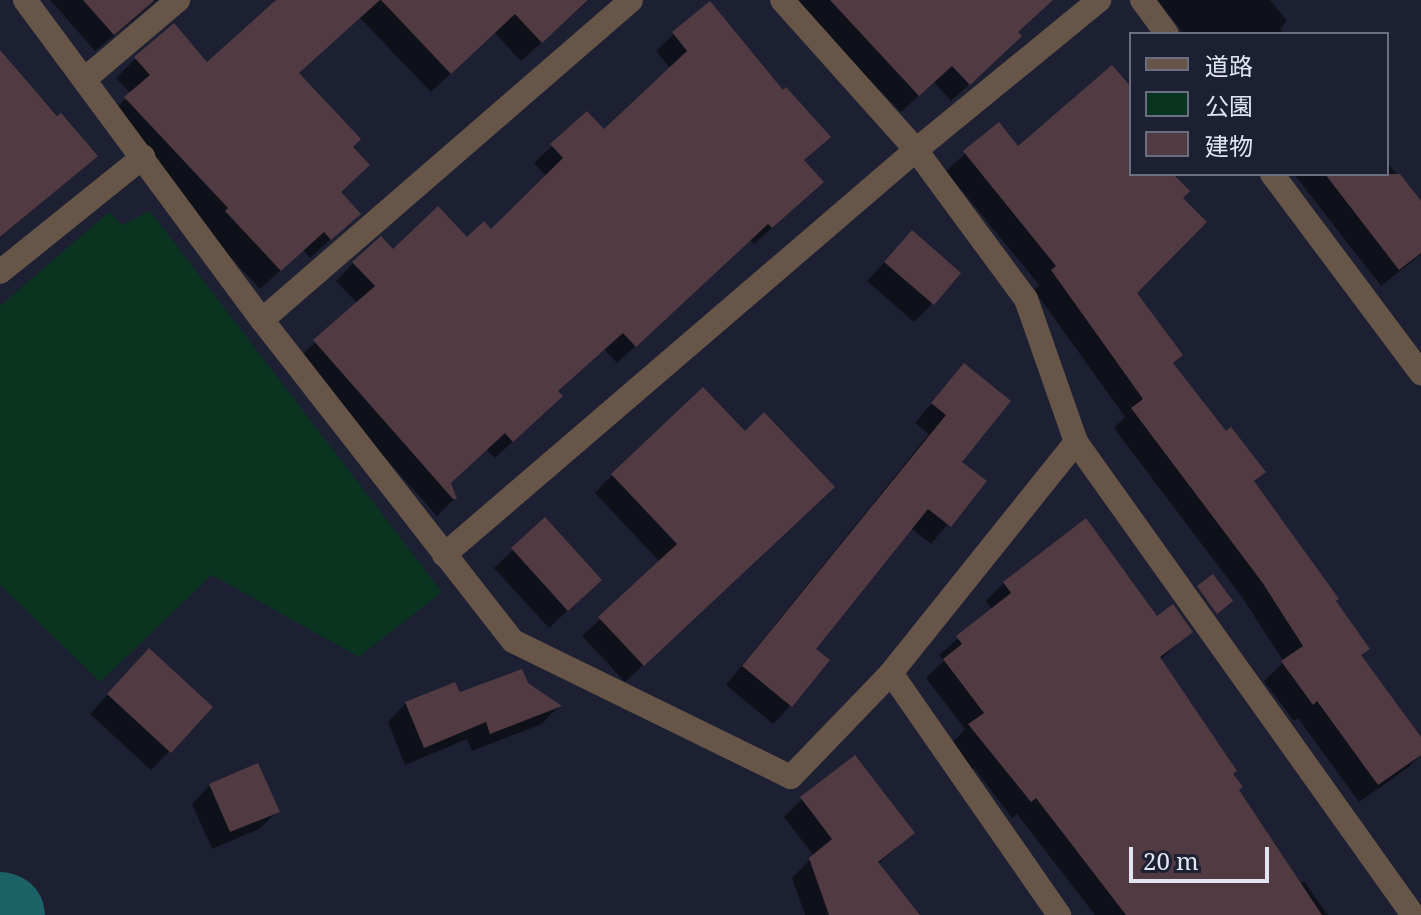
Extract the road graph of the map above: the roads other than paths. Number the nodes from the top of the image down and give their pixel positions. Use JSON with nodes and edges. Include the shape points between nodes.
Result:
{"nodes":[{"id":1,"x":25,"y":0,"type":"edge"},
{"id":2,"x":178,"y":0,"type":"edge"},
{"id":3,"x":631,"y":0,"type":"edge"},
{"id":4,"x":782,"y":0,"type":"edge"},
{"id":5,"x":1099,"y":0,"type":"edge"},
{"id":6,"x":1142,"y":0,"type":"edge"},
{"id":7,"x":1166,"y":32,"type":"edge"},
{"id":8,"x":86,"y":78,"type":"junction"},
{"id":9,"x":916,"y":150,"type":"junction"},
{"id":10,"x":143,"y":157,"type":"junction"},
{"id":11,"x":1273,"y":176,"type":"edge"},
{"id":12,"x":0,"y":272,"type":"edge"},
{"id":13,"x":262,"y":320,"type":"junction"},
{"id":14,"x":1421,"y":373,"type":"edge"},
{"id":15,"x":1076,"y":442,"type":"junction"},
{"id":16,"x":444,"y":555,"type":"junction"},
{"id":17,"x":891,"y":673,"type":"junction"},
{"id":18,"x":1059,"y":915,"type":"edge"},
{"id":19,"x":1413,"y":915,"type":"edge"}],
"edges":[{"from":1,"to":8,"type":"street"},
{"from":2,"to":8,"type":"street"},
{"from":3,"to":13,"type":"street"},
{"from":4,"to":9,"type":"street"},
{"from":5,"to":9,"type":"street"},
{"from":6,"to":7,"type":"street"},
{"from":8,"to":10,"type":"street"},
{"from":9,"to":15,"type":"street","via":[[1026,299]]},
{"from":9,"to":16,"type":"street"},
{"from":10,"to":12,"type":"street"},
{"from":10,"to":13,"type":"street"},
{"from":11,"to":14,"type":"street"},
{"from":13,"to":16,"type":"street"},
{"from":15,"to":17,"type":"street"},
{"from":15,"to":19,"type":"street"},
{"from":16,"to":17,"type":"street","via":[[513,641],[791,777]]},
{"from":17,"to":18,"type":"street"}]}
